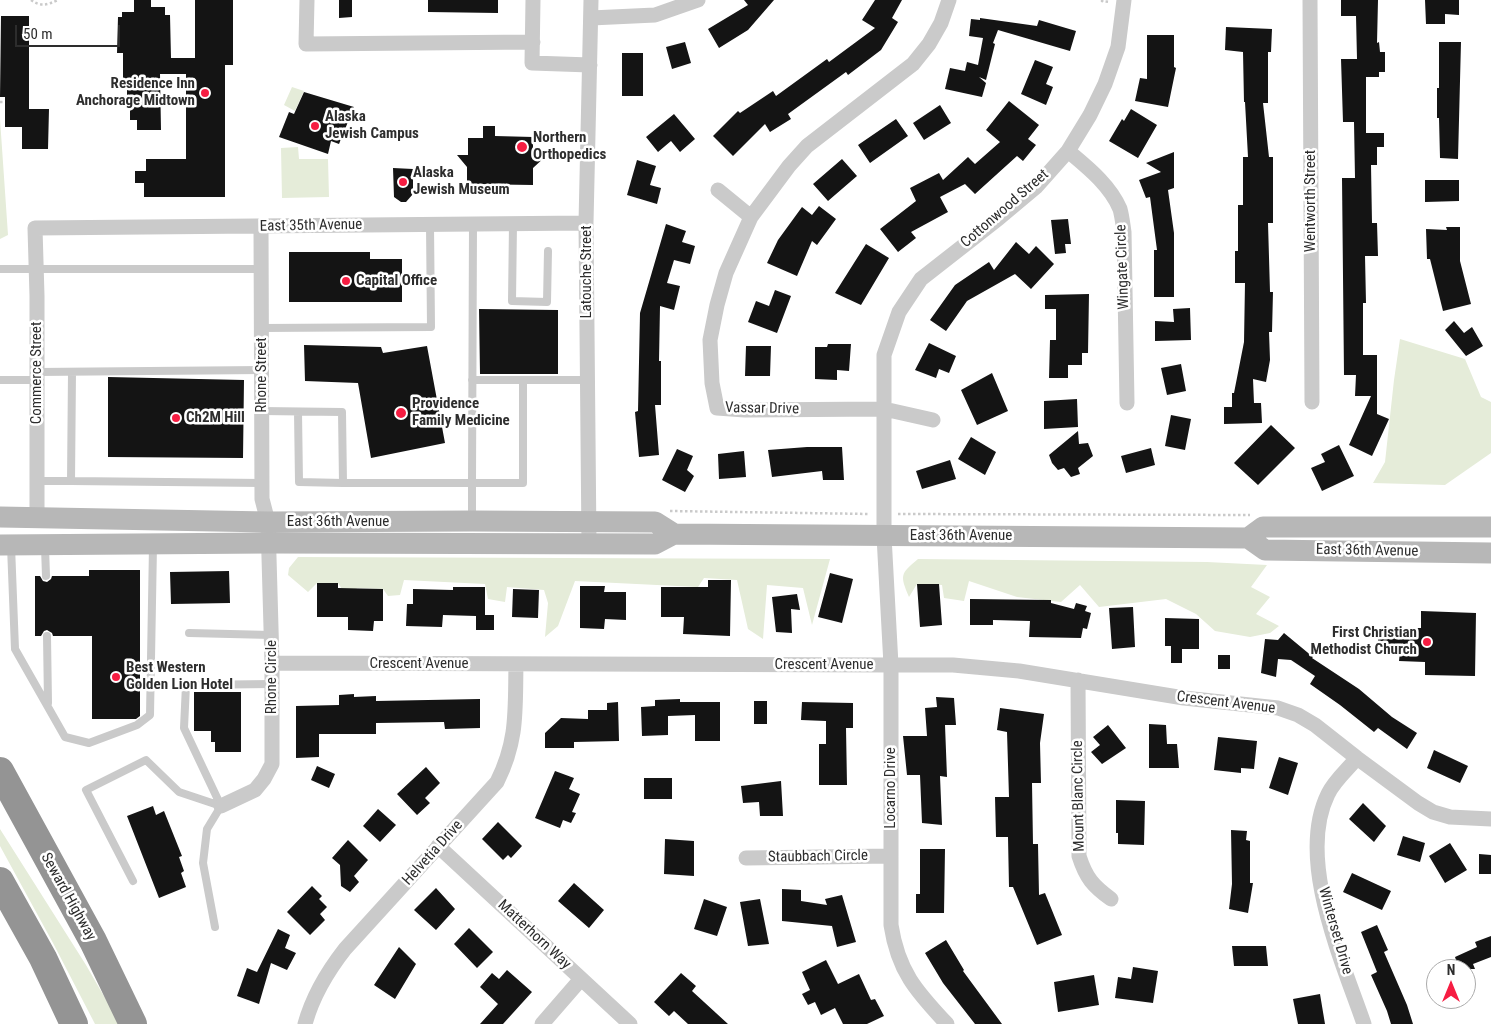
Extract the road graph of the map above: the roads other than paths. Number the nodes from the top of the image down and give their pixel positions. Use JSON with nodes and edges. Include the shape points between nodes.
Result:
{"nodes":[{"id":1,"x":307,"y":0,"type":"edge"},
{"id":2,"x":533,"y":0,"type":"edge"},
{"id":3,"x":591,"y":0,"type":"edge"},
{"id":4,"x":698,"y":0,"type":"edge"},
{"id":5,"x":949,"y":0,"type":"edge"},
{"id":6,"x":1124,"y":0,"type":"edge"},
{"id":7,"x":1310,"y":0,"type":"edge"},
{"id":8,"x":591,"y":18,"type":"junction"},
{"id":9,"x":533,"y":42,"type":"junction"},
{"id":10,"x":590,"y":65,"type":"junction"},
{"id":11,"x":1068,"y":151,"type":"junction"},
{"id":12,"x":718,"y":190,"type":"dead end"},
{"id":13,"x":751,"y":217,"type":"junction"},
{"id":14,"x":473,"y":224,"type":"junction"},
{"id":15,"x":513,"y":224,"type":"junction"},
{"id":16,"x":586,"y":224,"type":"junction"},
{"id":17,"x":430,"y":225,"type":"junction"},
{"id":18,"x":261,"y":226,"type":"junction"},
{"id":19,"x":35,"y":228,"type":"joint"},
{"id":20,"x":548,"y":251,"type":"dead end"},
{"id":21,"x":0,"y":269,"type":"edge"},
{"id":22,"x":36,"y":269,"type":"junction"},
{"id":23,"x":262,"y":269,"type":"junction"},
{"id":24,"x":262,"y":328,"type":"junction"},
{"id":25,"x":262,"y":370,"type":"junction"},
{"id":26,"x":72,"y":372,"type":"junction"},
{"id":27,"x":37,"y":376,"type":"junction"},
{"id":28,"x":0,"y":380,"type":"edge"},
{"id":29,"x":472,"y":380,"type":"junction"},
{"id":30,"x":523,"y":380,"type":"junction"},
{"id":31,"x":588,"y":380,"type":"junction"},
{"id":32,"x":1312,"y":402,"type":"dead end"},
{"id":33,"x":1127,"y":404,"type":"dead end"},
{"id":34,"x":884,"y":409,"type":"junction"},
{"id":35,"x":262,"y":412,"type":"junction"},
{"id":36,"x":298,"y":412,"type":"junction"},
{"id":37,"x":933,"y":420,"type":"dead end"},
{"id":38,"x":37,"y":482,"type":"junction"},
{"id":39,"x":72,"y":482,"type":"junction"},
{"id":40,"x":262,"y":483,"type":"junction"},
{"id":41,"x":343,"y":483,"type":"junction"},
{"id":42,"x":472,"y":483,"type":"junction"},
{"id":43,"x":0,"y":517,"type":"edge"},
{"id":44,"x":37,"y":517,"type":"junction"},
{"id":45,"x":472,"y":520,"type":"junction"},
{"id":46,"x":589,"y":521,"type":"junction"},
{"id":47,"x":268,"y":522,"type":"junction"},
{"id":48,"x":1491,"y":527,"type":"edge"},
{"id":49,"x":674,"y":534,"type":"junction"},
{"id":50,"x":884,"y":536,"type":"junction"},
{"id":51,"x":1248,"y":538,"type":"junction"},
{"id":52,"x":268,"y":543,"type":"junction"},
{"id":53,"x":153,"y":544,"type":"junction"},
{"id":54,"x":589,"y":544,"type":"junction"},
{"id":55,"x":6,"y":545,"type":"edge"},
{"id":56,"x":46,"y":545,"type":"junction"},
{"id":57,"x":1491,"y":553,"type":"edge"},
{"id":58,"x":46,"y":576,"type":"dead end"},
{"id":59,"x":189,"y":633,"type":"dead end"},
{"id":60,"x":271,"y":635,"type":"junction"},
{"id":61,"x":47,"y":636,"type":"dead end"},
{"id":62,"x":272,"y":663,"type":"junction"},
{"id":63,"x":516,"y":665,"type":"junction"},
{"id":64,"x":891,"y":665,"type":"junction"},
{"id":65,"x":1078,"y":680,"type":"junction"},
{"id":66,"x":272,"y":684,"type":"junction"},
{"id":67,"x":48,"y":706,"type":"junction"},
{"id":68,"x":1357,"y":758,"type":"junction"},
{"id":69,"x":0,"y":771,"type":"edge"},
{"id":70,"x":221,"y":806,"type":"junction"},
{"id":71,"x":1491,"y":819,"type":"edge"},
{"id":72,"x":438,"y":846,"type":"junction"},
{"id":73,"x":891,"y":856,"type":"junction"},
{"id":74,"x":746,"y":858,"type":"dead end"},
{"id":75,"x":0,"y":880,"type":"edge"},
{"id":76,"x":133,"y":881,"type":"dead end"},
{"id":77,"x":1111,"y":899,"type":"dead end"},
{"id":78,"x":215,"y":927,"type":"dead end"},
{"id":79,"x":582,"y":979,"type":"junction"},
{"id":80,"x":74,"y":1024,"type":"edge"},
{"id":81,"x":133,"y":1024,"type":"edge"},
{"id":82,"x":305,"y":1024,"type":"edge"},
{"id":83,"x":542,"y":1024,"type":"edge"},
{"id":84,"x":630,"y":1024,"type":"edge"},
{"id":85,"x":947,"y":1024,"type":"edge"},
{"id":86,"x":1364,"y":1024,"type":"edge"}],
"edges":[{"from":1,"to":9,"type":"street","via":[[306,44]]},
{"from":2,"to":9,"type":"street"},
{"from":3,"to":8,"type":"street","name":"Latouche Street"},
{"from":4,"to":8,"type":"street","via":[[654,15]]},
{"from":5,"to":13,"type":"street","name":"Vassar Drive","via":[[930,44],[913,64],[807,146]]},
{"from":6,"to":11,"type":"street","name":"Cottonwood Street","via":[[1118,47],[1105,84]]},
{"from":7,"to":32,"type":"street","name":"Wentworth Street"},
{"from":8,"to":10,"type":"street","name":"Latouche Street"},
{"from":9,"to":10,"type":"street","via":[[532,63]]},
{"from":10,"to":16,"type":"street","name":"Latouche Street"},
{"from":11,"to":33,"type":"street","name":"Wingate Circle","via":[[1110,191],[1120,210],[1124,232]]},
{"from":11,"to":34,"type":"street","name":"Cottonwood Street","via":[[1029,193],[921,279],[899,312],[884,355]]},
{"from":12,"to":13,"type":"street"},
{"from":13,"to":34,"type":"street","name":"Vassar Drive","via":[[726,273],[710,340],[716,408]]},
{"from":14,"to":15,"type":"street","name":"East 35th Avenue"},
{"from":14,"to":17,"type":"street","name":"East 35th Avenue"},
{"from":14,"to":29,"type":"lane"},
{"from":15,"to":16,"type":"street","name":"East 35th Avenue"},
{"from":15,"to":20,"type":"lane","via":[[512,302],[547,302]]},
{"from":16,"to":31,"type":"street","name":"Latouche Street"},
{"from":17,"to":18,"type":"street","name":"East 35th Avenue"},
{"from":17,"to":24,"type":"lane","via":[[431,327]]},
{"from":18,"to":19,"type":"street","name":"East 35th Avenue"},
{"from":18,"to":23,"type":"street","name":"Rhone Street"},
{"from":19,"to":22,"type":"street","name":"Commerce Street"},
{"from":21,"to":22,"type":"lane"},
{"from":22,"to":23,"type":"lane"},
{"from":22,"to":27,"type":"street","name":"Commerce Street"},
{"from":23,"to":24,"type":"street","name":"Rhone Street"},
{"from":24,"to":25,"type":"street","name":"Rhone Street"},
{"from":25,"to":26,"type":"lane"},
{"from":25,"to":35,"type":"street","name":"Rhone Street"},
{"from":26,"to":27,"type":"lane"},
{"from":26,"to":39,"type":"lane"},
{"from":27,"to":28,"type":"lane"},
{"from":27,"to":38,"type":"street","name":"Commerce Street"},
{"from":29,"to":30,"type":"lane"},
{"from":29,"to":42,"type":"lane"},
{"from":30,"to":31,"type":"lane"},
{"from":30,"to":42,"type":"lane","via":[[523,483]]},
{"from":31,"to":46,"type":"street","name":"Latouche Street"},
{"from":34,"to":37,"type":"street"},
{"from":34,"to":50,"type":"street","name":"Cottonwood Street"},
{"from":35,"to":36,"type":"lane"},
{"from":35,"to":40,"type":"street","name":"Rhone Street"},
{"from":36,"to":41,"type":"lane","via":[[299,482]]},
{"from":36,"to":41,"type":"lane","via":[[342,412]]},
{"from":38,"to":39,"type":"lane"},
{"from":38,"to":44,"type":"street","name":"Commerce Street"},
{"from":39,"to":40,"type":"lane"},
{"from":40,"to":47,"type":"street","name":"Rhone Street"},
{"from":41,"to":42,"type":"lane"},
{"from":42,"to":45,"type":"lane"},
{"from":43,"to":44,"type":"main road","name":"East 36th Avenue"},
{"from":44,"to":47,"type":"main road","name":"East 36th Avenue"},
{"from":45,"to":46,"type":"main road","name":"East 36th Avenue"},
{"from":45,"to":47,"type":"main road","name":"East 36th Avenue"},
{"from":46,"to":49,"type":"main road","name":"East 36th Avenue","via":[[655,522]]},
{"from":46,"to":54,"type":"street","name":"Latouche Street"},
{"from":47,"to":52,"type":"street","name":"Rhone Circle"},
{"from":48,"to":51,"type":"main road","name":"East 36th Avenue","via":[[1263,527]]},
{"from":49,"to":50,"type":"main road","name":"East 36th Avenue"},
{"from":49,"to":54,"type":"main road","name":"East 36th Avenue","via":[[655,544]]},
{"from":50,"to":51,"type":"main road","name":"East 36th Avenue"},
{"from":50,"to":64,"type":"street","name":"Locarno Drive"},
{"from":51,"to":57,"type":"main road","name":"East 36th Avenue","via":[[1265,550]]},
{"from":52,"to":53,"type":"main road","name":"East 36th Avenue"},
{"from":52,"to":54,"type":"main road","name":"East 36th Avenue"},
{"from":52,"to":60,"type":"street","name":"Rhone Circle"},
{"from":53,"to":56,"type":"main road","name":"East 36th Avenue"},
{"from":53,"to":67,"type":"lane","via":[[150,715],[137,725],[89,743],[65,737]]},
{"from":55,"to":56,"type":"main road","name":"East 36th Avenue"},
{"from":55,"to":67,"type":"lane","via":[[15,649]]},
{"from":56,"to":58,"type":"lane"},
{"from":59,"to":60,"type":"lane"},
{"from":60,"to":62,"type":"street","name":"Rhone Circle"},
{"from":61,"to":67,"type":"lane"},
{"from":62,"to":63,"type":"street","name":"Crescent Avenue"},
{"from":62,"to":66,"type":"street","name":"Rhone Circle"},
{"from":63,"to":64,"type":"street","name":"Crescent Avenue"},
{"from":63,"to":72,"type":"street","name":"Helvetia Drive","via":[[514,733],[506,764],[497,782]]},
{"from":64,"to":65,"type":"street","name":"Crescent Avenue","via":[[953,665]]},
{"from":64,"to":73,"type":"street","name":"Locarno Drive"},
{"from":65,"to":68,"type":"street","name":"Crescent Avenue","via":[[1184,698],[1278,708],[1315,725]]},
{"from":65,"to":77,"type":"street","name":"Mount Blanc Circle","via":[[1079,856],[1084,872],[1095,888]]},
{"from":66,"to":70,"type":"street","name":"Rhone Circle","via":[[272,764],[269,772],[255,790]]},
{"from":66,"to":70,"type":"lane","via":[[186,686],[184,728]]},
{"from":68,"to":71,"type":"street","name":"Crescent Avenue","via":[[1433,812],[1450,817]]},
{"from":68,"to":86,"type":"street","name":"Winterset Drive","via":[[1329,793],[1319,818],[1316,838],[1321,886],[1331,928]]},
{"from":69,"to":81,"type":"highway","name":"Seward Highway","via":[[93,941]]},
{"from":70,"to":76,"type":"lane","via":[[179,792],[146,760],[86,790]]},
{"from":70,"to":78,"type":"lane","via":[[207,829],[203,863]]},
{"from":72,"to":79,"type":"street","name":"Matterhorn Way"},
{"from":72,"to":82,"type":"street","name":"Helvetia Drive","via":[[331,967],[317,990]]},
{"from":73,"to":74,"type":"street","name":"Staubbach Circle"},
{"from":73,"to":85,"type":"street","name":"Locarno Drive","via":[[894,946],[911,984]]},
{"from":75,"to":80,"type":"highway","via":[[43,958]]},
{"from":79,"to":83,"type":"street"},
{"from":79,"to":84,"type":"street","name":"Matterhorn Way"}]}
